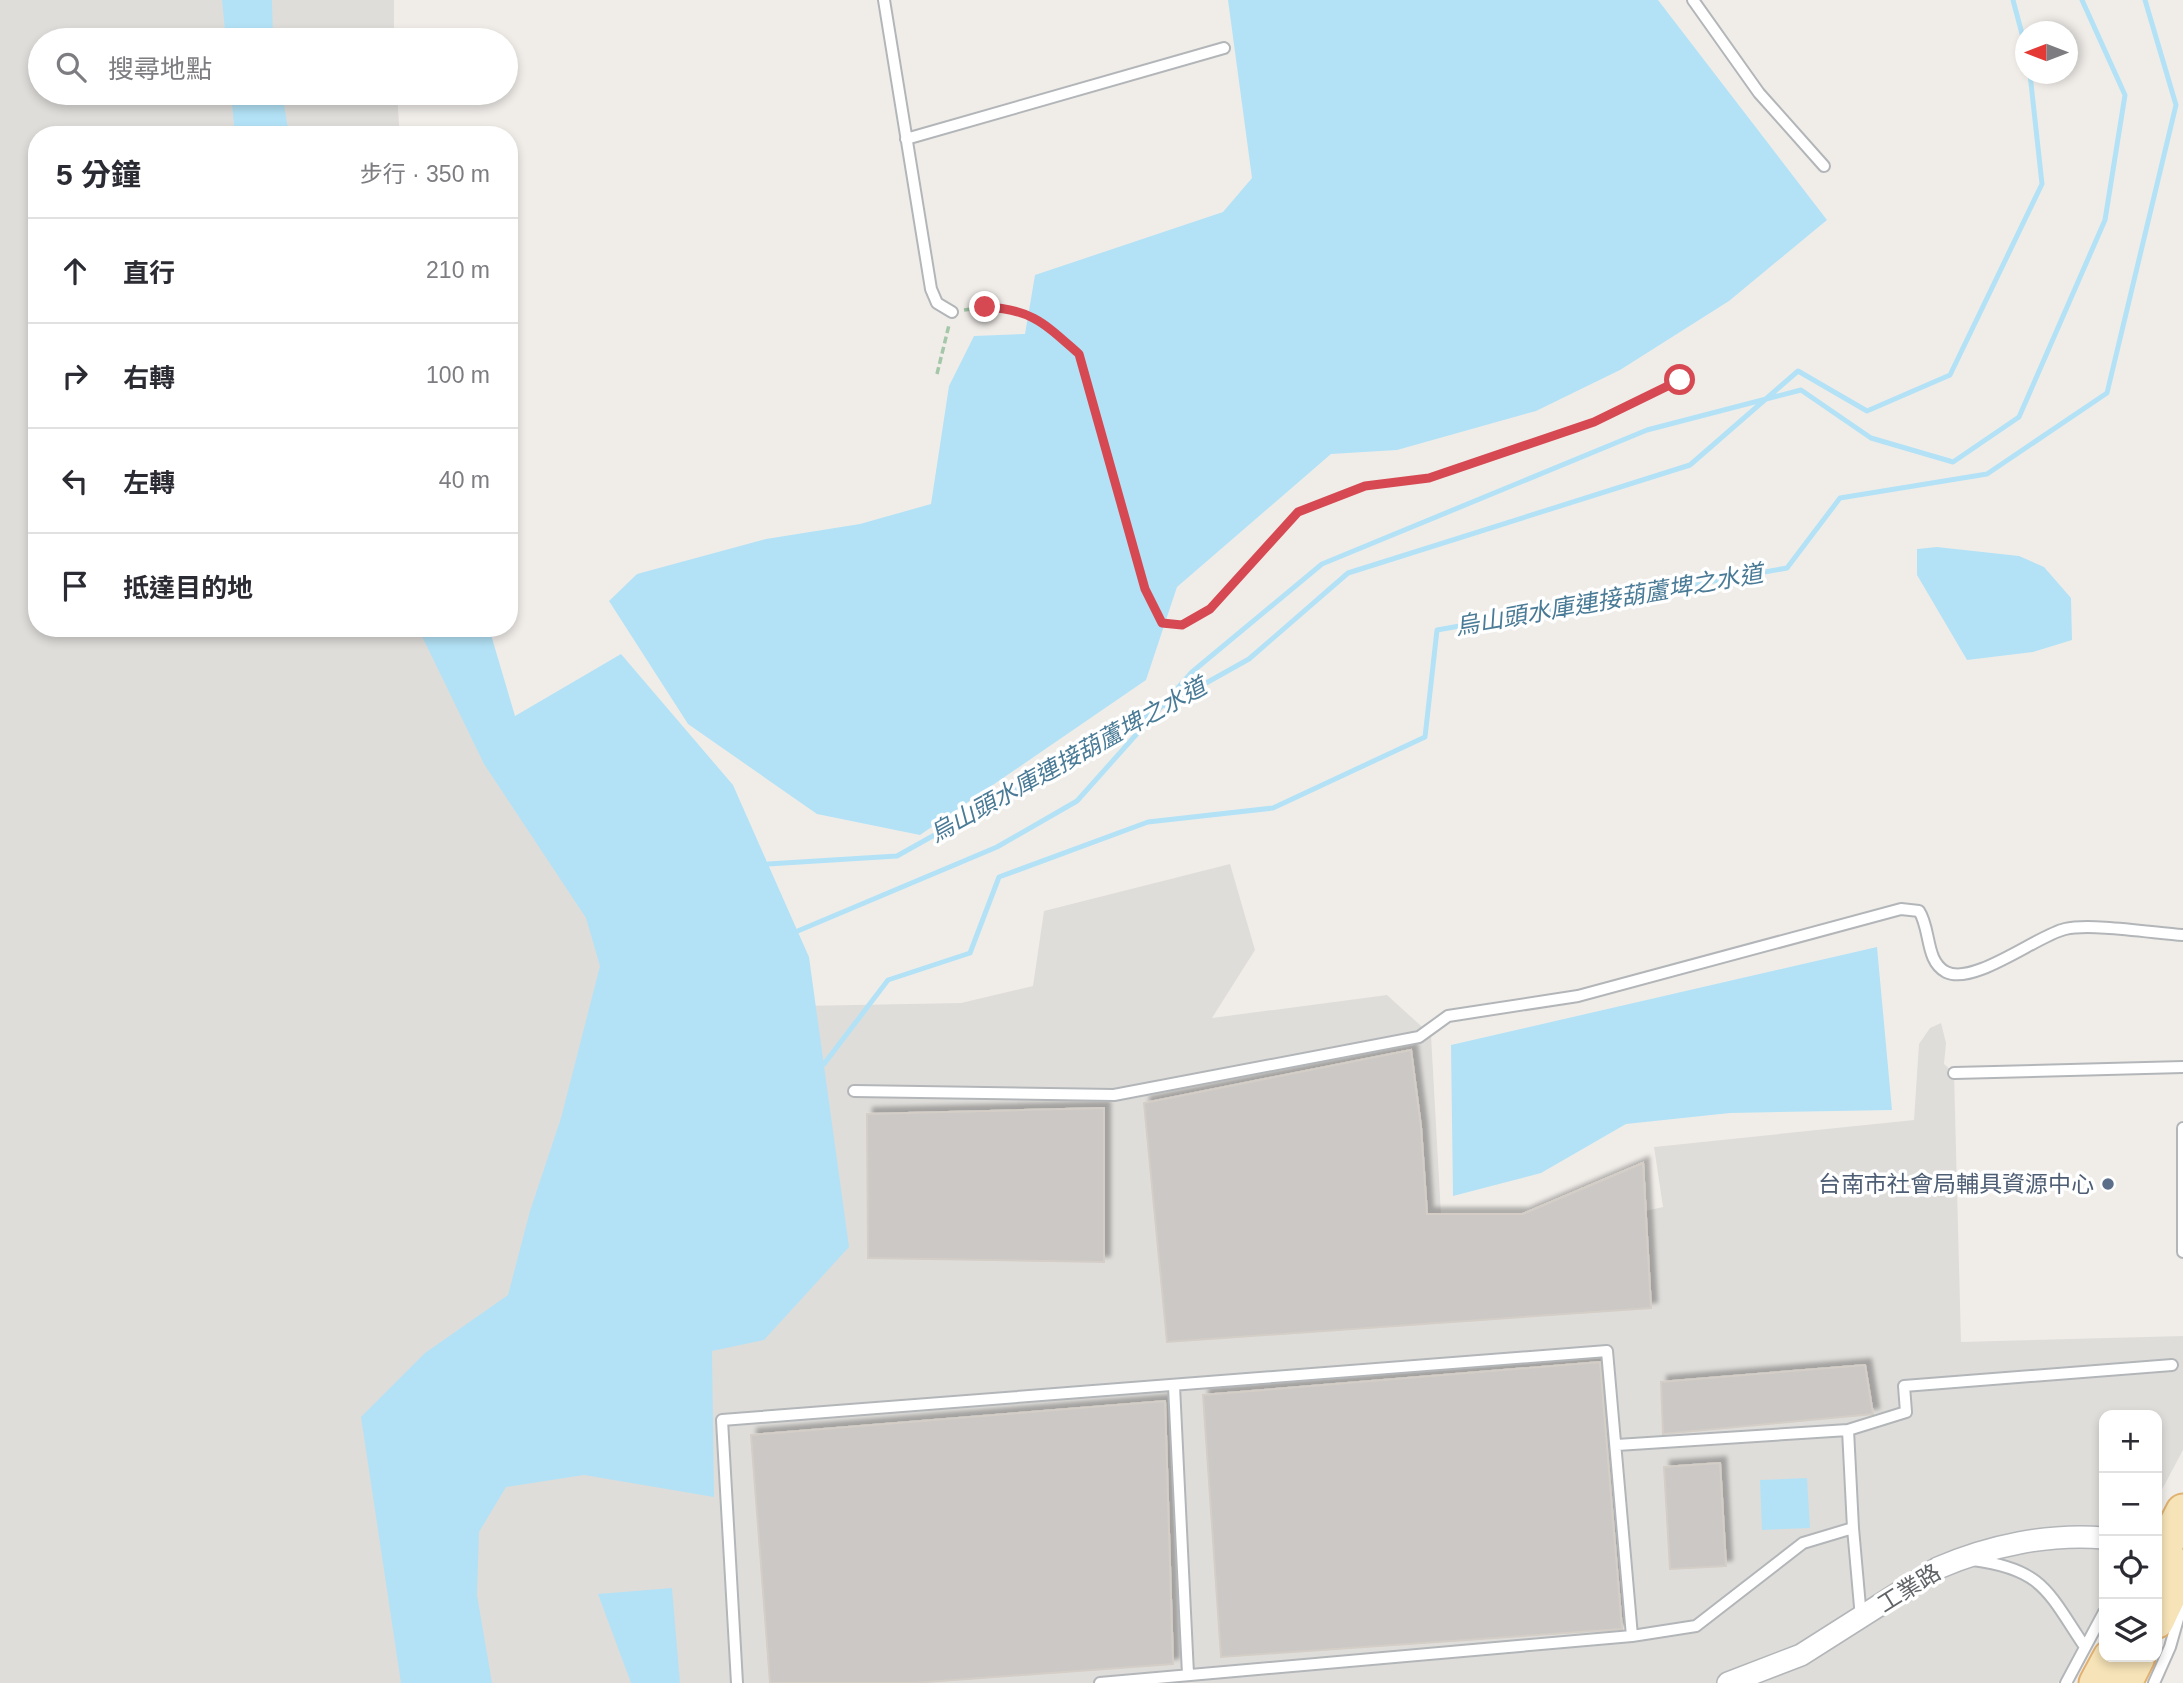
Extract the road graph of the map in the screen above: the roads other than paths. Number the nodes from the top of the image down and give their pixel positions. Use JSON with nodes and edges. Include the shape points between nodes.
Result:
{"nodes":[{"id":1,"x":884,"y":0,"type":"edge"},
{"id":2,"x":1693,"y":0,"type":"edge"},
{"id":3,"x":1224,"y":48,"type":"dead end"},
{"id":4,"x":906,"y":139,"type":"junction"},
{"id":5,"x":1824,"y":166,"type":"dead end"},
{"id":6,"x":952,"y":312,"type":"road end"},
{"id":7,"x":2183,"y":935,"type":"edge"},
{"id":8,"x":2183,"y":1067,"type":"edge"},
{"id":9,"x":1954,"y":1073,"type":"dead end"},
{"id":10,"x":854,"y":1091,"type":"dead end"},
{"id":11,"x":2183,"y":1128,"type":"edge"},
{"id":12,"x":2183,"y":1252,"type":"edge"},
{"id":13,"x":2172,"y":1366,"type":"dead end"},
{"id":14,"x":1174,"y":1386,"type":"junction"},
{"id":15,"x":1848,"y":1430,"type":"junction"},
{"id":16,"x":1617,"y":1445,"type":"junction"},
{"id":17,"x":2183,"y":1511,"type":"edge"},
{"id":18,"x":1853,"y":1528,"type":"junction"},
{"id":19,"x":2099,"y":1538,"type":"edge"},
{"id":20,"x":2167,"y":1553,"type":"edge"},
{"id":21,"x":1959,"y":1558,"type":"junction"},
{"id":22,"x":2160,"y":1599,"type":"edge"},
{"id":23,"x":2183,"y":1601,"type":"edge"},
{"id":24,"x":1861,"y":1618,"type":"junction"},
{"id":25,"x":1632,"y":1636,"type":"junction"},
{"id":26,"x":2097,"y":1652,"type":"edge"},
{"id":27,"x":2136,"y":1662,"type":"edge"},
{"id":28,"x":1188,"y":1674,"type":"junction"},
{"id":29,"x":737,"y":1683,"type":"edge"},
{"id":30,"x":1100,"y":1683,"type":"edge"},
{"id":31,"x":1728,"y":1683,"type":"edge"},
{"id":32,"x":2066,"y":1683,"type":"edge"},
{"id":33,"x":2096,"y":1683,"type":"edge"},
{"id":34,"x":2125,"y":1683,"type":"edge"},
{"id":35,"x":2154,"y":1683,"type":"edge"}],
"edges":[{"from":1,"to":4,"type":"lane"},
{"from":2,"to":5,"type":"lane","via":[[1759,93]]},
{"from":3,"to":4,"type":"lane"},
{"from":4,"to":6,"type":"lane","via":[[931,289],[937,303]]},
{"from":7,"to":10,"type":"lane","via":[[2065,929],[1990,965],[1960,974],[1947,972],[1933,958],[1920,911],[1901,909],[1578,996],[1448,1016],[1419,1037],[1114,1095]]},
{"from":8,"to":9,"type":"lane"},
{"from":11,"to":12,"type":"lane"},
{"from":13,"to":15,"type":"lane","via":[[1904,1386],[1906,1412]]},
{"from":14,"to":16,"type":"lane","via":[[1607,1351]]},
{"from":14,"to":28,"type":"lane"},
{"from":14,"to":29,"type":"lane","via":[[722,1420]]},
{"from":15,"to":16,"type":"lane"},
{"from":15,"to":18,"type":"lane"},
{"from":16,"to":25,"type":"lane"},
{"from":17,"to":20,"type":"main road"},
{"from":18,"to":24,"type":"lane"},
{"from":18,"to":25,"type":"lane","via":[[1803,1543],[1696,1626]]},
{"from":19,"to":21,"type":"street","name":"工業路","via":[[2010,1544]]},
{"from":20,"to":22,"type":"main road"},
{"from":21,"to":24,"type":"street","name":"工業路"},
{"from":21,"to":26,"type":"lane","via":[[2001,1564],[2031,1575]]},
{"from":23,"to":35,"type":"lane"},
{"from":24,"to":31,"type":"street","name":"工業路","via":[[1801,1656]]},
{"from":25,"to":28,"type":"lane"},
{"from":26,"to":32,"type":"lane"},
{"from":26,"to":33,"type":"main road"},
{"from":27,"to":34,"type":"main road"},
{"from":28,"to":30,"type":"lane"}]}
